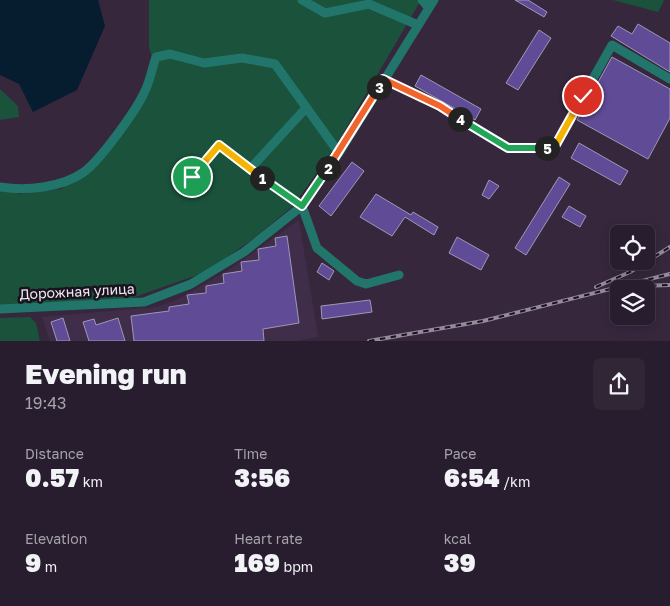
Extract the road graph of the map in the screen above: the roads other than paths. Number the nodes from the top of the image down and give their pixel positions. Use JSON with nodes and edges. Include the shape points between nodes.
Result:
{"nodes":[{"id":1,"x":302,"y":0,"type":"edge"},
{"id":2,"x":422,"y":0,"type":"edge"},
{"id":3,"x":431,"y":4,"type":"edge"},
{"id":4,"x":418,"y":25,"type":"junction"},
{"id":5,"x":383,"y":79,"type":"junction"},
{"id":6,"x":670,"y":79,"type":"edge"},
{"id":7,"x":306,"y":108,"type":"junction"},
{"id":8,"x":339,"y":153,"type":"junction"},
{"id":9,"x":250,"y":169,"type":"junction"},
{"id":10,"x":192,"y":177,"type":"dead end"},
{"id":11,"x":0,"y":187,"type":"edge"},
{"id":12,"x":302,"y":206,"type":"junction"},
{"id":13,"x":399,"y":275,"type":"dead end"},
{"id":14,"x":0,"y":308,"type":"edge"}],
"edges":[{"from":1,"to":4,"type":"street","via":[[325,13],[368,4]]},
{"from":2,"to":3,"type":"street"},
{"from":3,"to":4,"type":"street","name":"Дорожная улица"},
{"from":4,"to":5,"type":"street","name":"Дорожная улица"},
{"from":5,"to":6,"type":"street","via":[[440,106],[508,148],[554,148],[612,45]]},
{"from":5,"to":8,"type":"street","name":"Дорожная улица"},
{"from":7,"to":8,"type":"street"},
{"from":7,"to":9,"type":"street"},
{"from":7,"to":11,"type":"street","via":[[275,64],[242,58],[204,64],[170,54],[156,56],[144,93],[85,172],[64,182],[22,191]]},
{"from":8,"to":12,"type":"street","name":"Дорожная улица"},
{"from":9,"to":10,"type":"street","via":[[219,145]]},
{"from":9,"to":12,"type":"street"},
{"from":12,"to":13,"type":"street","via":[[317,248],[357,281],[366,284]]},
{"from":12,"to":14,"type":"street","name":"Дорожная улица","via":[[244,252],[191,284],[144,302]]}]}
